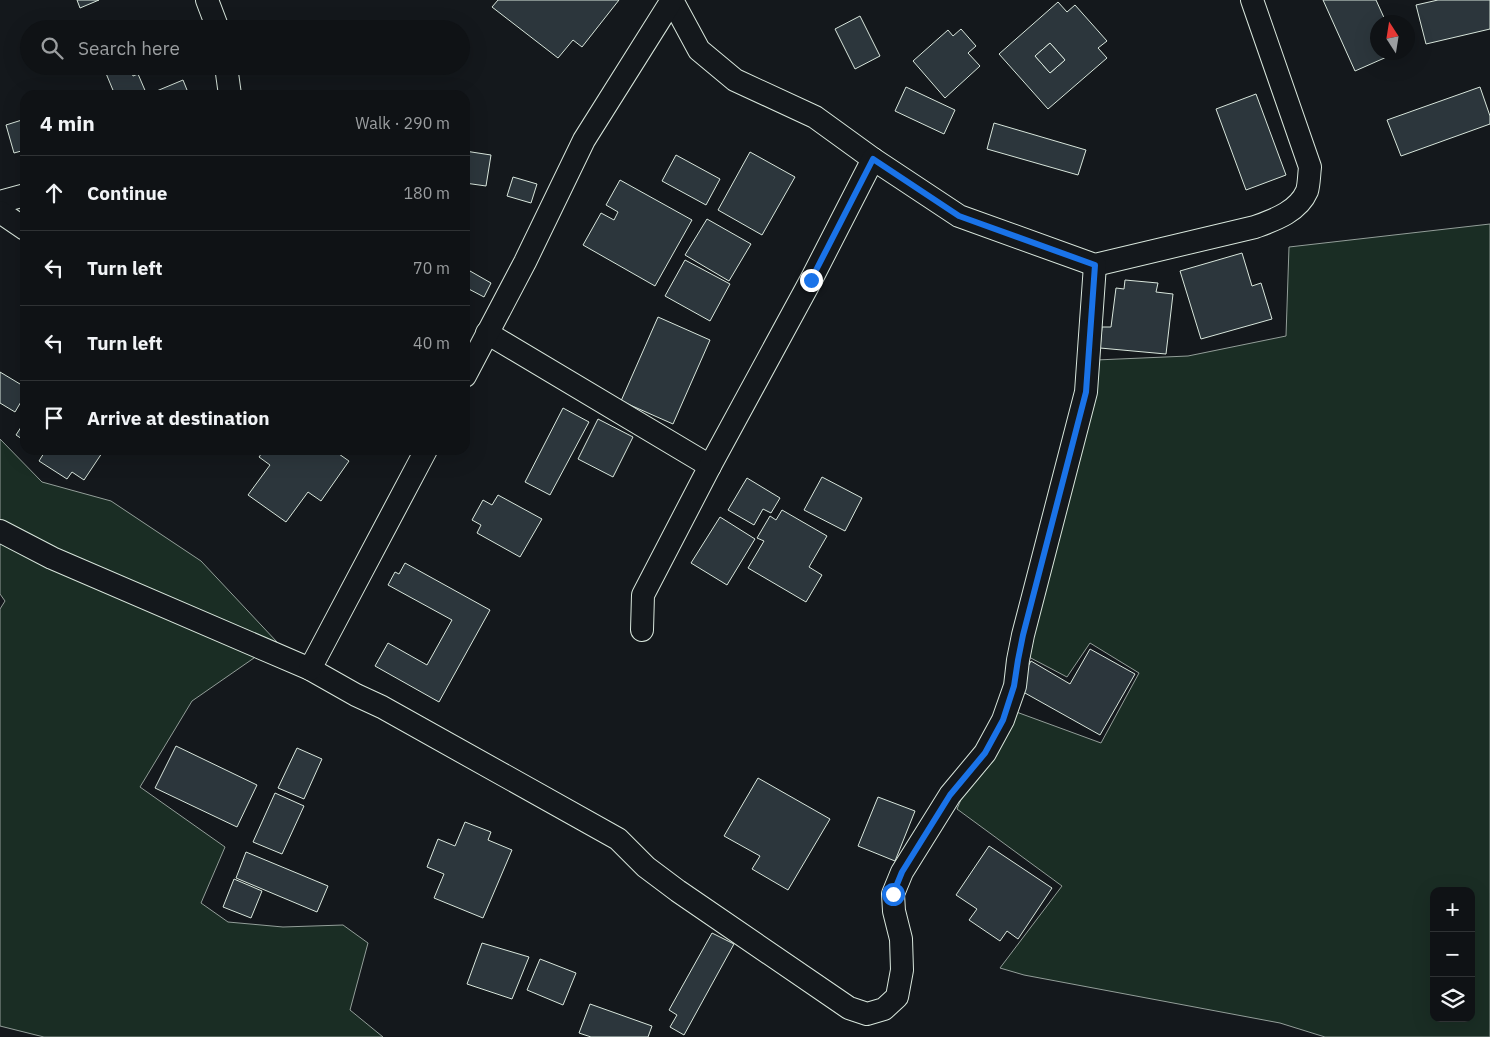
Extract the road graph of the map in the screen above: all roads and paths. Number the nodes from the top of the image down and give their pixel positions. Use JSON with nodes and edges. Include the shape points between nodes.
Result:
{"nodes":[{"id":1,"x":207,"y":0,"type":"edge"},
{"id":2,"x":672,"y":0,"type":"edge"},
{"id":3,"x":1252,"y":0,"type":"edge"},
{"id":4,"x":215,"y":20,"type":"edge"},
{"id":5,"x":227,"y":75,"type":"edge"},
{"id":6,"x":229,"y":90,"type":"edge"},
{"id":7,"x":873,"y":159,"type":"junction"},
{"id":8,"x":20,"y":196,"type":"edge"},
{"id":9,"x":0,"y":202,"type":"edge"},
{"id":10,"x":0,"y":212,"type":"edge"},
{"id":11,"x":20,"y":226,"type":"edge"},
{"id":12,"x":1095,"y":265,"type":"junction"},
{"id":13,"x":487,"y":333,"type":"junction"},
{"id":14,"x":470,"y":366,"type":"edge"},
{"id":15,"x":419,"y":455,"type":"edge"},
{"id":16,"x":710,"y":466,"type":"junction"},
{"id":17,"x":0,"y":531,"type":"edge"},
{"id":18,"x":642,"y":630,"type":"dead end"},
{"id":19,"x":310,"y":669,"type":"junction"}],
"edges":[{"from":1,"to":4,"type":"street"},
{"from":2,"to":7,"type":"street","via":[[699,50],[735,80],[815,117]]},
{"from":2,"to":13,"type":"street","via":[[584,140]]},
{"from":3,"to":12,"type":"street","via":[[1310,167],[1307,191],[1297,207],[1254,228]]},
{"from":5,"to":6,"type":"street"},
{"from":7,"to":12,"type":"street","via":[[959,216]]},
{"from":7,"to":16,"type":"street"},
{"from":8,"to":9,"type":"street"},
{"from":10,"to":11,"type":"street"},
{"from":12,"to":19,"type":"street","via":[[1086,392],[1023,635],[1014,686],[1003,720],[985,753],[950,795],[902,872],[893,894],[901,939],[902,970],[897,998],[884,1009],[867,1014],[849,1008],[678,891],[618,840]]},
{"from":13,"to":14,"type":"street"},
{"from":13,"to":16,"type":"street"},
{"from":15,"to":19,"type":"street"},
{"from":16,"to":18,"type":"street","via":[[643,596]]},
{"from":17,"to":19,"type":"street","via":[[52,558]]}]}
